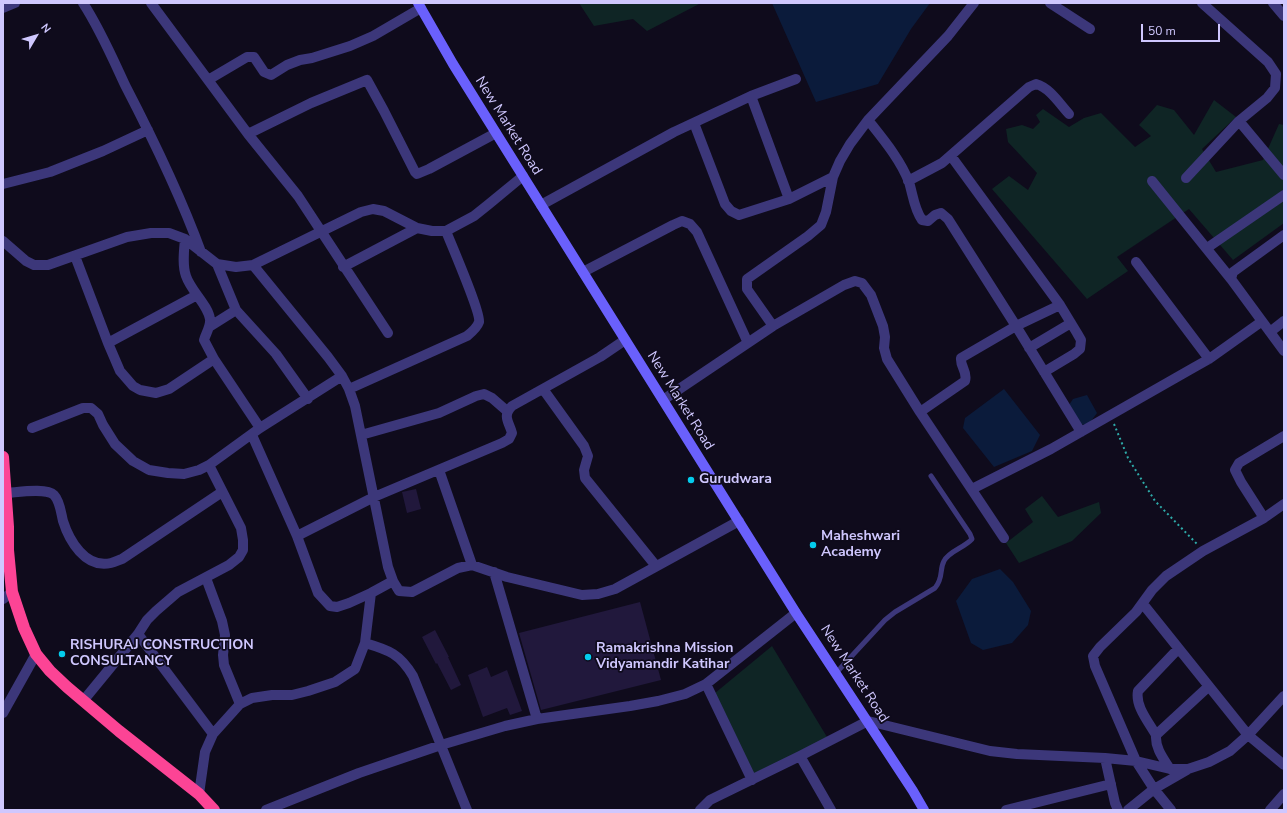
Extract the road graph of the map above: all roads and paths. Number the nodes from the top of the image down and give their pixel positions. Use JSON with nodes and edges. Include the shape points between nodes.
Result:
{"nodes":[{"id":1,"x":15,"y":3,"type":"edge"},
{"id":2,"x":84,"y":3,"type":"edge"},
{"id":3,"x":151,"y":3,"type":"edge"},
{"id":4,"x":974,"y":3,"type":"edge"},
{"id":5,"x":1050,"y":3,"type":"edge"},
{"id":6,"x":1202,"y":3,"type":"edge"},
{"id":7,"x":1273,"y":3,"type":"edge"},
{"id":8,"x":420,"y":6,"type":"edge"},
{"id":9,"x":3,"y":8,"type":"edge"},
{"id":10,"x":1284,"y":16,"type":"edge"},
{"id":11,"x":1090,"y":29,"type":"dead end"},
{"id":12,"x":796,"y":79,"type":"dead end"},
{"id":13,"x":208,"y":80,"type":"junction"},
{"id":14,"x":751,"y":96,"type":"junction"},
{"id":15,"x":1069,"y":114,"type":"dead end"},
{"id":16,"x":868,"y":120,"type":"junction"},
{"id":17,"x":1239,"y":121,"type":"junction"},
{"id":18,"x":694,"y":123,"type":"junction"},
{"id":19,"x":148,"y":130,"type":"junction"},
{"id":20,"x":496,"y":133,"type":"junction"},
{"id":21,"x":248,"y":134,"type":"junction"},
{"id":22,"x":951,"y":156,"type":"junction"},
{"id":23,"x":1284,"y":175,"type":"edge"},
{"id":24,"x":523,"y":176,"type":"junction"},
{"id":25,"x":833,"y":177,"type":"junction"},
{"id":26,"x":1186,"y":178,"type":"dead end"},
{"id":27,"x":908,"y":181,"type":"junction"},
{"id":28,"x":1152,"y":181,"type":"dead end"},
{"id":29,"x":3,"y":184,"type":"edge"},
{"id":30,"x":1284,"y":195,"type":"edge"},
{"id":31,"x":789,"y":199,"type":"junction"},
{"id":32,"x":541,"y":205,"type":"junction"},
{"id":33,"x":417,"y":228,"type":"junction"},
{"id":34,"x":322,"y":231,"type":"junction"},
{"id":35,"x":446,"y":231,"type":"junction"},
{"id":36,"x":1284,"y":235,"type":"edge"},
{"id":37,"x":185,"y":239,"type":"junction"},
{"id":38,"x":3,"y":241,"type":"edge"},
{"id":39,"x":1207,"y":248,"type":"junction"},
{"id":40,"x":202,"y":252,"type":"junction"},
{"id":41,"x":75,"y":256,"type":"junction"},
{"id":42,"x":1136,"y":262,"type":"dead end"},
{"id":43,"x":217,"y":264,"type":"junction"},
{"id":44,"x":253,"y":265,"type":"junction"},
{"id":45,"x":343,"y":267,"type":"junction"},
{"id":46,"x":583,"y":272,"type":"junction"},
{"id":47,"x":1231,"y":279,"type":"junction"},
{"id":48,"x":196,"y":295,"type":"junction"},
{"id":49,"x":1060,"y":305,"type":"junction"},
{"id":50,"x":236,"y":310,"type":"junction"},
{"id":51,"x":1284,"y":321,"type":"edge"},
{"id":52,"x":1261,"y":322,"type":"junction"},
{"id":53,"x":1071,"y":323,"type":"junction"},
{"id":54,"x":773,"y":326,"type":"junction"},
{"id":55,"x":1016,"y":326,"type":"junction"},
{"id":56,"x":209,"y":327,"type":"junction"},
{"id":57,"x":1270,"y":332,"type":"junction"},
{"id":58,"x":388,"y":333,"type":"dead end"},
{"id":59,"x":625,"y":340,"type":"junction"},
{"id":60,"x":108,"y":343,"type":"junction"},
{"id":61,"x":748,"y":343,"type":"junction"},
{"id":62,"x":1029,"y":348,"type":"junction"},
{"id":63,"x":1284,"y":351,"type":"edge"},
{"id":64,"x":1209,"y":359,"type":"junction"},
{"id":65,"x":214,"y":360,"type":"junction"},
{"id":66,"x":1044,"y":372,"type":"junction"},
{"id":67,"x":342,"y":376,"type":"junction"},
{"id":68,"x":349,"y":389,"type":"junction"},
{"id":69,"x":542,"y":389,"type":"junction"},
{"id":70,"x":308,"y":399,"type":"junction"},
{"id":71,"x":663,"y":400,"type":"junction"},
{"id":72,"x":507,"y":411,"type":"junction"},
{"id":73,"x":920,"y":412,"type":"junction"},
{"id":74,"x":1110,"y":416,"type":"junction"},
{"id":75,"x":32,"y":428,"type":"dead end"},
{"id":76,"x":256,"y":431,"type":"junction"},
{"id":77,"x":1081,"y":432,"type":"junction"},
{"id":78,"x":361,"y":435,"type":"junction"},
{"id":79,"x":1284,"y":436,"type":"edge"},
{"id":80,"x":3,"y":457,"type":"edge"},
{"id":81,"x":209,"y":465,"type":"junction"},
{"id":82,"x":439,"y":470,"type":"junction"},
{"id":83,"x":931,"y":476,"type":"dead end"},
{"id":84,"x":972,"y":489,"type":"junction"},
{"id":85,"x":222,"y":492,"type":"junction"},
{"id":86,"x":5,"y":493,"type":"edge"},
{"id":87,"x":374,"y":497,"type":"junction"},
{"id":88,"x":1284,"y":504,"type":"edge"},
{"id":89,"x":1264,"y":518,"type":"junction"},
{"id":90,"x":739,"y":521,"type":"junction"},
{"id":91,"x":6,"y":528,"type":"edge"},
{"id":92,"x":297,"y":536,"type":"junction"},
{"id":93,"x":1004,"y":538,"type":"dead end"},
{"id":94,"x":1203,"y":551,"type":"junction"},
{"id":95,"x":472,"y":564,"type":"junction"},
{"id":96,"x":656,"y":566,"type":"junction"},
{"id":97,"x":494,"y":572,"type":"junction"},
{"id":98,"x":206,"y":578,"type":"junction"},
{"id":99,"x":393,"y":581,"type":"junction"},
{"id":100,"x":371,"y":593,"type":"junction"},
{"id":101,"x":8,"y":595,"type":"edge"},
{"id":102,"x":1143,"y":604,"type":"junction"},
{"id":103,"x":796,"y":612,"type":"junction"},
{"id":104,"x":138,"y":634,"type":"junction"},
{"id":105,"x":365,"y":643,"type":"junction"},
{"id":106,"x":1178,"y":649,"type":"junction"},
{"id":107,"x":36,"y":654,"type":"junction"},
{"id":108,"x":836,"y":673,"type":"junction"},
{"id":109,"x":706,"y":684,"type":"junction"},
{"id":110,"x":1208,"y":686,"type":"junction"},
{"id":111,"x":1284,"y":696,"type":"edge"},
{"id":112,"x":82,"y":701,"type":"junction"},
{"id":113,"x":240,"y":704,"type":"junction"},
{"id":114,"x":3,"y":714,"type":"edge"},
{"id":115,"x":537,"y":719,"type":"junction"},
{"id":116,"x":868,"y":720,"type":"junction"},
{"id":117,"x":213,"y":734,"type":"junction"},
{"id":118,"x":1156,"y":735,"type":"junction"},
{"id":119,"x":1248,"y":735,"type":"junction"},
{"id":120,"x":441,"y":745,"type":"junction"},
{"id":121,"x":800,"y":756,"type":"junction"},
{"id":122,"x":1105,"y":758,"type":"junction"},
{"id":123,"x":1136,"y":761,"type":"junction"},
{"id":124,"x":1284,"y":764,"type":"edge"},
{"id":125,"x":1170,"y":769,"type":"junction"},
{"id":126,"x":1188,"y":769,"type":"junction"},
{"id":127,"x":752,"y":780,"type":"junction"},
{"id":128,"x":1111,"y":784,"type":"junction"},
{"id":129,"x":1154,"y":789,"type":"junction"},
{"id":130,"x":199,"y":794,"type":"junction"},
{"id":131,"x":1284,"y":794,"type":"edge"},
{"id":132,"x":214,"y":810,"type":"edge"},
{"id":133,"x":266,"y":810,"type":"edge"},
{"id":134,"x":467,"y":810,"type":"edge"},
{"id":135,"x":700,"y":810,"type":"edge"},
{"id":136,"x":831,"y":810,"type":"edge"},
{"id":137,"x":924,"y":810,"type":"edge"},
{"id":138,"x":1006,"y":810,"type":"edge"},
{"id":139,"x":1118,"y":810,"type":"edge"},
{"id":140,"x":1128,"y":810,"type":"edge"},
{"id":141,"x":1171,"y":810,"type":"edge"},
{"id":142,"x":1270,"y":810,"type":"edge"}],
"edges":[{"from":1,"to":9,"type":"street"},
{"from":2,"to":19,"type":"street","via":[[105,40]]},
{"from":3,"to":13,"type":"street"},
{"from":4,"to":16,"type":"street","via":[[948,36]]},
{"from":5,"to":11,"type":"street"},
{"from":6,"to":17,"type":"street","via":[[1268,62],[1276,74],[1275,88]]},
{"from":7,"to":10,"type":"street"},
{"from":8,"to":13,"type":"street","via":[[373,36],[350,46],[300,60],[271,75],[264,72],[254,57],[247,57]]},
{"from":8,"to":20,"type":"street","name":"New Market Road"},
{"from":12,"to":14,"type":"street"},
{"from":13,"to":21,"type":"street"},
{"from":14,"to":18,"type":"street"},
{"from":14,"to":31,"type":"street"},
{"from":15,"to":22,"type":"street","via":[[1050,92],[1036,84],[1029,87]]},
{"from":16,"to":25,"type":"street","via":[[850,144]]},
{"from":16,"to":27,"type":"street","via":[[888,145]]},
{"from":17,"to":23,"type":"street"},
{"from":17,"to":26,"type":"street"},
{"from":18,"to":31,"type":"street","via":[[730,211],[739,215]]},
{"from":18,"to":32,"type":"street"},
{"from":19,"to":29,"type":"street","via":[[50,172]]},
{"from":19,"to":40,"type":"street"},
{"from":20,"to":21,"type":"street","via":[[417,174],[367,80],[311,103]]},
{"from":20,"to":24,"type":"street","name":"New Market Road"},
{"from":21,"to":34,"type":"street"},
{"from":22,"to":27,"type":"street"},
{"from":22,"to":49,"type":"street"},
{"from":24,"to":32,"type":"street","name":"New Market Road"},
{"from":24,"to":35,"type":"street","via":[[474,216]]},
{"from":25,"to":31,"type":"street"},
{"from":25,"to":54,"type":"street","via":[[821,225],[748,279],[747,289]]},
{"from":27,"to":55,"type":"street","via":[[922,220],[928,221],[941,213],[948,219]]},
{"from":28,"to":39,"type":"street"},
{"from":30,"to":39,"type":"street"},
{"from":32,"to":46,"type":"street","name":"New Market Road"},
{"from":33,"to":34,"type":"street","via":[[384,211],[373,209]]},
{"from":33,"to":35,"type":"street"},
{"from":33,"to":45,"type":"street"},
{"from":34,"to":44,"type":"street"},
{"from":34,"to":45,"type":"street"},
{"from":35,"to":68,"type":"street","via":[[476,307],[479,321],[475,330],[467,336]]},
{"from":36,"to":47,"type":"street","via":[[1233,272]]},
{"from":37,"to":40,"type":"street"},
{"from":37,"to":41,"type":"street","via":[[169,233],[151,233],[127,238]]},
{"from":37,"to":48,"type":"street","via":[[185,275]]},
{"from":38,"to":41,"type":"street","via":[[34,265],[48,265]]},
{"from":39,"to":47,"type":"street"},
{"from":40,"to":43,"type":"street"},
{"from":41,"to":60,"type":"street"},
{"from":42,"to":64,"type":"street"},
{"from":43,"to":44,"type":"street","via":[[236,267]]},
{"from":43,"to":50,"type":"street"},
{"from":44,"to":67,"type":"street"},
{"from":45,"to":58,"type":"street"},
{"from":46,"to":59,"type":"street","name":"New Market Road"},
{"from":46,"to":61,"type":"street","via":[[673,225],[682,221],[690,224],[697,232]]},
{"from":47,"to":52,"type":"street"},
{"from":48,"to":56,"type":"street","via":[[210,319]]},
{"from":48,"to":60,"type":"street"},
{"from":49,"to":53,"type":"street"},
{"from":49,"to":55,"type":"street"},
{"from":50,"to":56,"type":"street"},
{"from":50,"to":70,"type":"street","via":[[276,354]]},
{"from":51,"to":57,"type":"street"},
{"from":52,"to":57,"type":"street"},
{"from":52,"to":64,"type":"street"},
{"from":53,"to":62,"type":"street"},
{"from":53,"to":66,"type":"street","via":[[1081,340],[1080,349]]},
{"from":54,"to":61,"type":"street"},
{"from":54,"to":73,"type":"street","via":[[844,285],[855,281],[862,283],[871,296],[883,326],[887,359]]},
{"from":55,"to":62,"type":"street"},
{"from":55,"to":73,"type":"street","via":[[961,358],[960,363],[966,372],[965,381]]},
{"from":56,"to":65,"type":"street","via":[[204,340]]},
{"from":57,"to":63,"type":"street"},
{"from":59,"to":69,"type":"street","via":[[600,358]]},
{"from":59,"to":71,"type":"street","name":"New Market Road"},
{"from":60,"to":65,"type":"street","via":[[120,371],[128,382],[140,390],[156,393],[169,389]]},
{"from":61,"to":71,"type":"street"},
{"from":62,"to":66,"type":"street"},
{"from":64,"to":74,"type":"street"},
{"from":65,"to":76,"type":"street"},
{"from":66,"to":77,"type":"street"},
{"from":67,"to":68,"type":"street"},
{"from":67,"to":70,"type":"street"},
{"from":68,"to":78,"type":"street"},
{"from":69,"to":72,"type":"street"},
{"from":69,"to":96,"type":"street","via":[[584,446],[588,456],[584,470],[585,478]]},
{"from":70,"to":76,"type":"street"},
{"from":71,"to":90,"type":"street","name":"New Market Road"},
{"from":72,"to":78,"type":"street","via":[[484,394],[439,413]]},
{"from":72,"to":82,"type":"street","via":[[506,418],[512,433],[509,439]]},
{"from":73,"to":84,"type":"street"},
{"from":74,"to":77,"type":"street"},
{"from":74,"to":94,"type":"path","via":[[1128,458],[1155,501]]},
{"from":75,"to":81,"type":"street","via":[[83,408],[91,408],[98,414],[115,444],[133,461],[149,470],[184,474]]},
{"from":76,"to":81,"type":"street"},
{"from":76,"to":92,"type":"street"},
{"from":77,"to":84,"type":"street"},
{"from":78,"to":87,"type":"street"},
{"from":79,"to":89,"type":"street","via":[[1239,463],[1235,470]]},
{"from":80,"to":86,"type":"highway"},
{"from":81,"to":85,"type":"street"},
{"from":82,"to":87,"type":"street"},
{"from":82,"to":95,"type":"street"},
{"from":83,"to":108,"type":"lane","via":[[972,539],[943,561],[940,582],[935,588],[885,620]]},
{"from":84,"to":93,"type":"street"},
{"from":85,"to":86,"type":"street","via":[[122,559],[110,564],[90,560],[73,544],[54,494],[46,491]]},
{"from":85,"to":98,"type":"street","via":[[241,528],[243,550],[229,565]]},
{"from":86,"to":91,"type":"highway"},
{"from":87,"to":92,"type":"street"},
{"from":87,"to":99,"type":"street"},
{"from":88,"to":89,"type":"street"},
{"from":89,"to":94,"type":"street"},
{"from":90,"to":96,"type":"street"},
{"from":90,"to":103,"type":"street","name":"New Market Road"},
{"from":91,"to":101,"type":"highway"},
{"from":92,"to":100,"type":"street","via":[[318,593],[330,606],[337,607]]},
{"from":94,"to":102,"type":"street","via":[[1166,576]]},
{"from":95,"to":97,"type":"street"},
{"from":95,"to":99,"type":"street","via":[[458,568],[412,592],[399,591]]},
{"from":96,"to":97,"type":"street","via":[[615,589],[582,595]]},
{"from":97,"to":115,"type":"street"},
{"from":98,"to":104,"type":"street","via":[[178,592],[147,620]]},
{"from":98,"to":113,"type":"street","via":[[225,635],[224,665]]},
{"from":99,"to":100,"type":"street"},
{"from":100,"to":105,"type":"street"},
{"from":101,"to":107,"type":"highway"},
{"from":102,"to":106,"type":"street"},
{"from":102,"to":123,"type":"street","via":[[1094,656],[1094,666]]},
{"from":103,"to":108,"type":"street","name":"New Market Road"},
{"from":103,"to":109,"type":"street"},
{"from":104,"to":112,"type":"street"},
{"from":104,"to":117,"type":"street"},
{"from":105,"to":113,"type":"street","via":[[355,669],[335,682],[292,695],[252,698]]},
{"from":105,"to":120,"type":"street","via":[[385,649],[408,666]]},
{"from":106,"to":110,"type":"street"},
{"from":106,"to":118,"type":"street","via":[[1138,691],[1140,707]]},
{"from":107,"to":112,"type":"highway"},
{"from":107,"to":114,"type":"street"},
{"from":108,"to":116,"type":"street","name":"New Market Road"},
{"from":109,"to":115,"type":"street","via":[[685,694],[658,701]]},
{"from":109,"to":127,"type":"street"},
{"from":110,"to":118,"type":"street"},
{"from":110,"to":119,"type":"street"},
{"from":111,"to":119,"type":"street"},
{"from":112,"to":130,"type":"highway"},
{"from":113,"to":117,"type":"street"},
{"from":115,"to":120,"type":"street"},
{"from":116,"to":121,"type":"street"},
{"from":116,"to":122,"type":"street","via":[[990,751]]},
{"from":116,"to":137,"type":"street","name":"New Market Road"},
{"from":117,"to":130,"type":"street","via":[[205,752]]},
{"from":118,"to":125,"type":"street","via":[[1158,751]]},
{"from":119,"to":124,"type":"street"},
{"from":119,"to":126,"type":"street","via":[[1230,751]]},
{"from":120,"to":133,"type":"street","via":[[359,773]]},
{"from":120,"to":134,"type":"street"},
{"from":121,"to":127,"type":"street"},
{"from":121,"to":136,"type":"street"},
{"from":122,"to":123,"type":"street"},
{"from":122,"to":128,"type":"street"},
{"from":123,"to":125,"type":"street"},
{"from":123,"to":129,"type":"street"},
{"from":125,"to":126,"type":"street"},
{"from":126,"to":129,"type":"street"},
{"from":127,"to":135,"type":"street","via":[[710,800]]},
{"from":128,"to":138,"type":"street"},
{"from":128,"to":139,"type":"street"},
{"from":129,"to":140,"type":"street"},
{"from":129,"to":141,"type":"street"},
{"from":130,"to":132,"type":"highway"},
{"from":131,"to":142,"type":"street"}]}
